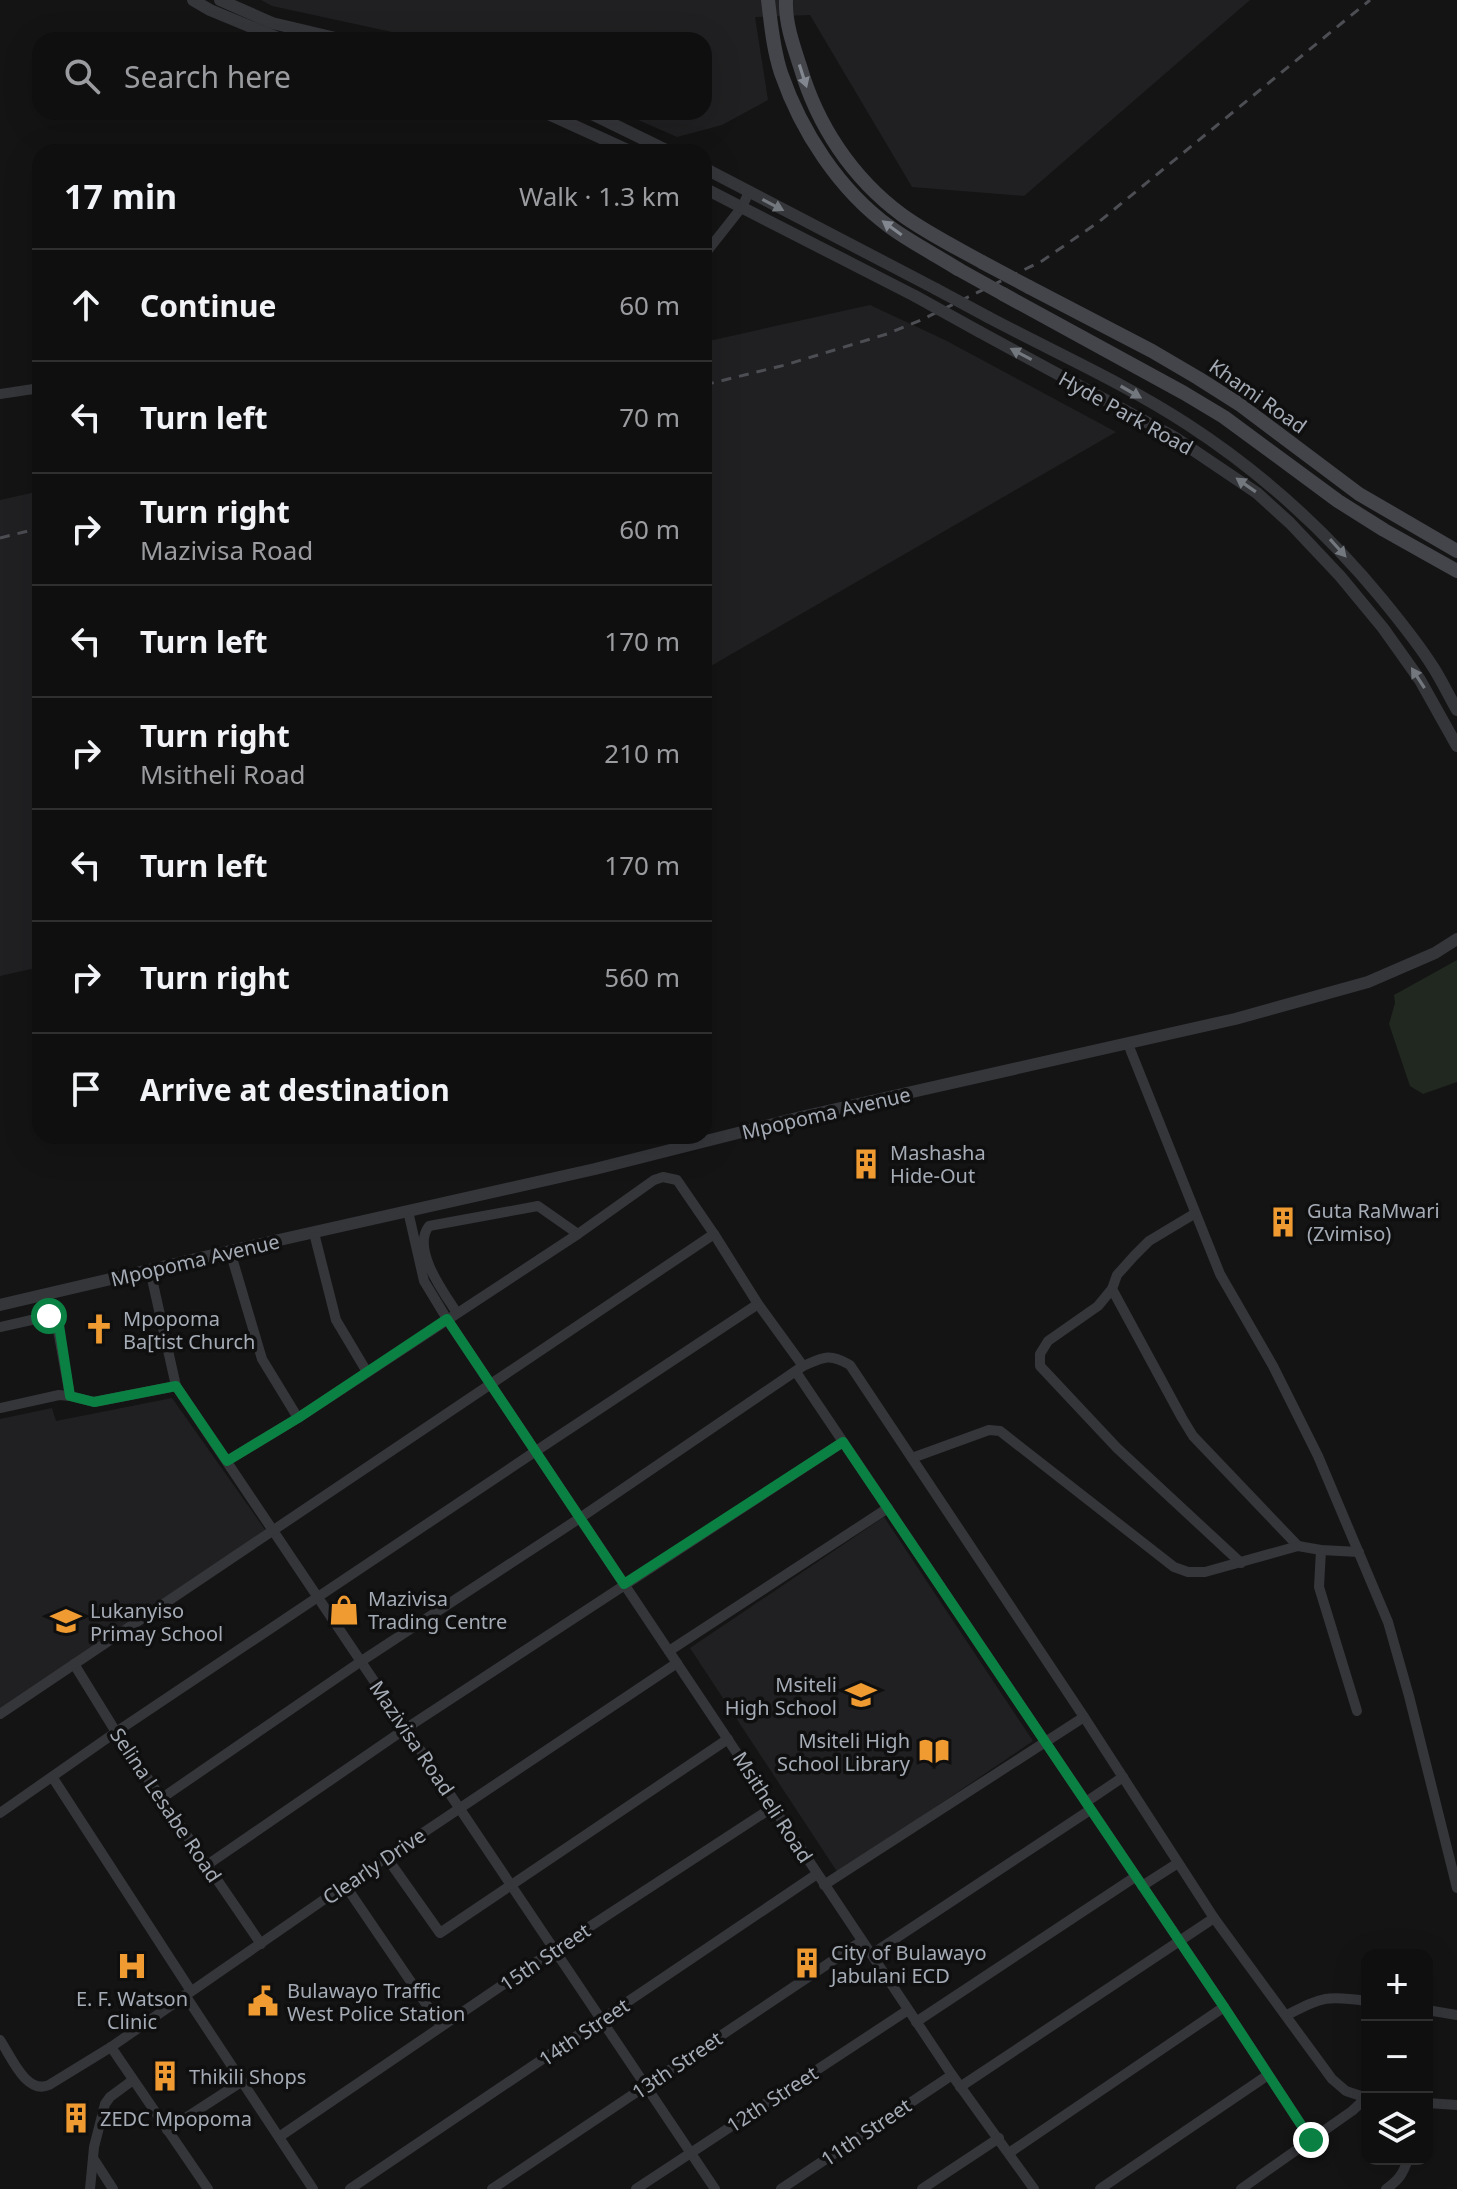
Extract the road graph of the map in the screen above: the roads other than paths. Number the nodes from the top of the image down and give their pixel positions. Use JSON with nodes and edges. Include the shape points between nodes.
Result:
{"nodes":[{"id":1,"x":193,"y":0,"type":"edge"},
{"id":2,"x":220,"y":0,"type":"edge"},
{"id":3,"x":768,"y":0,"type":"edge"},
{"id":4,"x":786,"y":0,"type":"edge"},
{"id":5,"x":264,"y":32,"type":"edge"},
{"id":6,"x":310,"y":32,"type":"edge"},
{"id":7,"x":562,"y":120,"type":"edge"},
{"id":8,"x":604,"y":120,"type":"edge"},
{"id":9,"x":614,"y":144,"type":"edge"},
{"id":10,"x":654,"y":144,"type":"edge"},
{"id":11,"x":712,"y":172,"type":"edge"},
{"id":12,"x":712,"y":192,"type":"edge"},
{"id":13,"x":749,"y":192,"type":"junction"},
{"id":14,"x":742,"y":207,"type":"junction"},
{"id":15,"x":712,"y":245,"type":"edge"},
{"id":16,"x":32,"y":389,"type":"edge"},
{"id":17,"x":0,"y":394,"type":"edge"},
{"id":18,"x":1457,"y":551,"type":"edge"},
{"id":19,"x":1457,"y":571,"type":"edge"},
{"id":20,"x":1457,"y":710,"type":"edge"},
{"id":21,"x":1457,"y":746,"type":"edge"},
{"id":22,"x":1457,"y":929,"type":"edge"},
{"id":23,"x":1457,"y":939,"type":"edge"},
{"id":24,"x":1457,"y":950,"type":"edge"},
{"id":25,"x":1435,"y":953,"type":"junction"},
{"id":26,"x":1128,"y":1044,"type":"junction"},
{"id":27,"x":712,"y":1139,"type":"edge"},
{"id":28,"x":694,"y":1144,"type":"edge"},
{"id":29,"x":408,"y":1211,"type":"junction"},
{"id":30,"x":1194,"y":1214,"type":"junction"},
{"id":31,"x":314,"y":1233,"type":"junction"},
{"id":32,"x":578,"y":1234,"type":"junction"},
{"id":33,"x":714,"y":1234,"type":"junction"},
{"id":34,"x":230,"y":1251,"type":"junction"},
{"id":35,"x":150,"y":1270,"type":"junction"},
{"id":36,"x":1112,"y":1289,"type":"junction"},
{"id":37,"x":758,"y":1304,"type":"junction"},
{"id":38,"x":0,"y":1305,"type":"edge"},
{"id":39,"x":452,"y":1316,"type":"junction"},
{"id":40,"x":0,"y":1327,"type":"edge"},
{"id":41,"x":800,"y":1369,"type":"junction"},
{"id":42,"x":367,"y":1372,"type":"junction"},
{"id":43,"x":491,"y":1383,"type":"junction"},
{"id":44,"x":176,"y":1386,"type":"junction"},
{"id":45,"x":70,"y":1396,"type":"junction"},
{"id":46,"x":0,"y":1408,"type":"edge"},
{"id":47,"x":298,"y":1418,"type":"junction"},
{"id":48,"x":843,"y":1442,"type":"junction"},
{"id":49,"x":536,"y":1451,"type":"junction"},
{"id":50,"x":912,"y":1458,"type":"junction"},
{"id":51,"x":227,"y":1461,"type":"junction"},
{"id":52,"x":888,"y":1508,"type":"junction"},
{"id":53,"x":580,"y":1518,"type":"junction"},
{"id":54,"x":272,"y":1531,"type":"junction"},
{"id":55,"x":1298,"y":1546,"type":"junction"},
{"id":56,"x":1321,"y":1550,"type":"junction"},
{"id":57,"x":1359,"y":1552,"type":"junction"},
{"id":58,"x":1241,"y":1563,"type":"junction"},
{"id":59,"x":624,"y":1584,"type":"junction"},
{"id":60,"x":318,"y":1597,"type":"junction"},
{"id":61,"x":669,"y":1651,"type":"junction"},
{"id":62,"x":360,"y":1662,"type":"junction"},
{"id":63,"x":677,"y":1663,"type":"junction"},
{"id":64,"x":74,"y":1664,"type":"junction"},
{"id":65,"x":1357,"y":1711,"type":"dead end"},
{"id":66,"x":0,"y":1714,"type":"edge"},
{"id":67,"x":1084,"y":1717,"type":"junction"},
{"id":68,"x":405,"y":1729,"type":"junction"},
{"id":69,"x":116,"y":1732,"type":"junction"},
{"id":70,"x":728,"y":1739,"type":"junction"},
{"id":71,"x":1045,"y":1742,"type":"junction"},
{"id":72,"x":1123,"y":1777,"type":"junction"},
{"id":73,"x":53,"y":1778,"type":"junction"},
{"id":74,"x":162,"y":1798,"type":"junction"},
{"id":75,"x":1088,"y":1806,"type":"junction"},
{"id":76,"x":773,"y":1807,"type":"junction"},
{"id":77,"x":459,"y":1808,"type":"junction"},
{"id":78,"x":0,"y":1813,"type":"edge"},
{"id":79,"x":387,"y":1858,"type":"junction"},
{"id":80,"x":1178,"y":1863,"type":"junction"},
{"id":81,"x":207,"y":1865,"type":"junction"},
{"id":82,"x":817,"y":1874,"type":"junction"},
{"id":83,"x":1138,"y":1882,"type":"junction"},
{"id":84,"x":345,"y":1885,"type":"junction"},
{"id":85,"x":511,"y":1885,"type":"junction"},
{"id":86,"x":824,"y":1885,"type":"junction"},
{"id":87,"x":1457,"y":1888,"type":"edge"},
{"id":88,"x":1214,"y":1918,"type":"junction"},
{"id":89,"x":862,"y":1941,"type":"junction"},
{"id":90,"x":1180,"y":1942,"type":"junction"},
{"id":91,"x":261,"y":1944,"type":"junction"},
{"id":92,"x":554,"y":1950,"type":"junction"},
{"id":93,"x":872,"y":1954,"type":"junction"},
{"id":94,"x":188,"y":1993,"type":"junction"},
{"id":95,"x":1361,"y":2000,"type":"edge"},
{"id":96,"x":1224,"y":2007,"type":"junction"},
{"id":97,"x":908,"y":2010,"type":"junction"},
{"id":98,"x":1433,"y":2011,"type":"edge"},
{"id":99,"x":1287,"y":2015,"type":"junction"},
{"id":100,"x":1457,"y":2015,"type":"edge"},
{"id":101,"x":602,"y":2020,"type":"junction"},
{"id":102,"x":916,"y":2022,"type":"junction"},
{"id":103,"x":441,"y":2026,"type":"junction"},
{"id":104,"x":0,"y":2040,"type":"edge"},
{"id":105,"x":111,"y":2047,"type":"junction"},
{"id":106,"x":952,"y":2075,"type":"junction"},
{"id":107,"x":1268,"y":2075,"type":"junction"},
{"id":108,"x":133,"y":2080,"type":"junction"},
{"id":109,"x":241,"y":2082,"type":"junction"},
{"id":110,"x":646,"y":2086,"type":"junction"},
{"id":111,"x":960,"y":2087,"type":"junction"},
{"id":112,"x":1361,"y":2096,"type":"edge"},
{"id":113,"x":1361,"y":2103,"type":"edge"},
{"id":114,"x":1433,"y":2103,"type":"edge"},
{"id":115,"x":1457,"y":2105,"type":"edge"},
{"id":116,"x":167,"y":2130,"type":"junction"},
{"id":117,"x":279,"y":2137,"type":"junction"},
{"id":118,"x":999,"y":2138,"type":"junction"},
{"id":119,"x":1311,"y":2140,"type":"junction"},
{"id":120,"x":691,"y":2153,"type":"junction"},
{"id":121,"x":1009,"y":2153,"type":"junction"},
{"id":122,"x":93,"y":2158,"type":"junction"},
{"id":123,"x":1406,"y":2165,"type":"edge"},
{"id":124,"x":90,"y":2189,"type":"edge"},
{"id":125,"x":113,"y":2189,"type":"edge"},
{"id":126,"x":208,"y":2189,"type":"edge"},
{"id":127,"x":313,"y":2189,"type":"edge"},
{"id":128,"x":350,"y":2189,"type":"edge"},
{"id":129,"x":492,"y":2189,"type":"edge"},
{"id":130,"x":636,"y":2189,"type":"edge"},
{"id":131,"x":715,"y":2189,"type":"edge"},
{"id":132,"x":781,"y":2189,"type":"edge"},
{"id":133,"x":922,"y":2189,"type":"edge"},
{"id":134,"x":1034,"y":2189,"type":"edge"},
{"id":135,"x":1100,"y":2189,"type":"edge"},
{"id":136,"x":1241,"y":2189,"type":"edge"},
{"id":137,"x":1386,"y":2189,"type":"edge"}],
"edges":[{"from":1,"to":5,"type":"street"},
{"from":2,"to":6,"type":"street","via":[[272,23]]},
{"from":19,"to":3,"type":"main road","one_way":true,"bridge":true,"via":[[1338,501],[1224,417],[958,269],[880,219],[818,149],[795,110],[780,71]]},
{"from":4,"to":18,"type":"main road","name":"Khami Road","one_way":true,"bridge":true,"via":[[792,41],[822,123],[847,162],[901,215],[1198,378],[1359,494]]},
{"from":7,"to":9,"type":"street"},
{"from":8,"to":10,"type":"street"},
{"from":11,"to":13,"type":"street","name":"Hyde Park Road"},
{"from":12,"to":14,"type":"street","name":"Hyde Park Road"},
{"from":13,"to":14,"type":"street"},
{"from":13,"to":20,"type":"street","name":"Hyde Park Road","one_way":true,"bridge":true,"via":[[1120,385],[1217,444],[1322,531],[1433,667]]},
{"from":14,"to":15,"type":"street"},
{"from":21,"to":14,"type":"street","name":"Hyde Park Road","one_way":true,"bridge":true,"via":[[1383,628],[1340,576],[1257,493],[1174,437]]},
{"from":16,"to":17,"type":"street"},
{"from":22,"to":25,"type":"street"},
{"from":23,"to":25,"type":"street","name":"Mpopoma Avenue"},
{"from":24,"to":25,"type":"street"},
{"from":25,"to":26,"type":"street","name":"Mpopoma Avenue","via":[[1368,982]]},
{"from":26,"to":27,"type":"street","name":"Mpopoma Avenue"},
{"from":26,"to":30,"type":"street"},
{"from":28,"to":29,"type":"street","name":"Mpopoma Avenue"},
{"from":29,"to":31,"type":"street","name":"Mpopoma Avenue"},
{"from":29,"to":39,"type":"street","name":"Msitheli Road","via":[[424,1281]]},
{"from":30,"to":36,"type":"street","via":[[1141,1248],[1117,1275]]},
{"from":30,"to":57,"type":"street","via":[[1220,1274],[1318,1456]]},
{"from":31,"to":34,"type":"street","name":"Mpopoma Avenue"},
{"from":31,"to":42,"type":"street","via":[[336,1320]]},
{"from":32,"to":33,"type":"street","via":[[663,1177],[677,1180]]},
{"from":32,"to":39,"type":"street"},
{"from":32,"to":39,"type":"street","via":[[538,1206],[429,1226],[423,1237],[430,1271]]},
{"from":33,"to":37,"type":"street"},
{"from":33,"to":43,"type":"street"},
{"from":34,"to":35,"type":"street","name":"Mpopoma Avenue"},
{"from":34,"to":47,"type":"street","via":[[262,1359]]},
{"from":35,"to":38,"type":"street","name":"Mpopoma Avenue"},
{"from":35,"to":44,"type":"street","name":"Mazivisa Road"},
{"from":36,"to":55,"type":"street","via":[[1193,1436]]},
{"from":36,"to":58,"type":"street","via":[[1098,1306],[1048,1341],[1040,1366],[1127,1458]]},
{"from":37,"to":41,"type":"street"},
{"from":37,"to":49,"type":"street"},
{"from":39,"to":42,"type":"street"},
{"from":39,"to":43,"type":"street","name":"Msitheli Road"},
{"from":40,"to":45,"type":"street","via":[[56,1319]]},
{"from":41,"to":48,"type":"street"},
{"from":41,"to":50,"type":"street","via":[[825,1357],[850,1365]]},
{"from":41,"to":53,"type":"street"},
{"from":42,"to":47,"type":"street"},
{"from":43,"to":49,"type":"street","name":"Msitheli Road"},
{"from":43,"to":54,"type":"street"},
{"from":44,"to":45,"type":"street","via":[[94,1402]]},
{"from":44,"to":51,"type":"street","name":"Mazivisa Road"},
{"from":45,"to":46,"type":"street"},
{"from":47,"to":51,"type":"street"},
{"from":48,"to":52,"type":"street"},
{"from":48,"to":59,"type":"street"},
{"from":49,"to":53,"type":"street","name":"Msitheli Road"},
{"from":49,"to":60,"type":"street"},
{"from":50,"to":58,"type":"street","via":[[989,1430],[1000,1431],[1174,1567],[1205,1572]]},
{"from":50,"to":67,"type":"street"},
{"from":51,"to":54,"type":"street","name":"Mazivisa Road"},
{"from":52,"to":61,"type":"street"},
{"from":52,"to":71,"type":"street"},
{"from":53,"to":59,"type":"street","name":"Msitheli Road"},
{"from":53,"to":62,"type":"street"},
{"from":54,"to":60,"type":"street","name":"Mazivisa Road"},
{"from":54,"to":64,"type":"street"},
{"from":55,"to":56,"type":"street"},
{"from":55,"to":58,"type":"street"},
{"from":56,"to":57,"type":"street"},
{"from":56,"to":65,"type":"street","via":[[1319,1587]]},
{"from":57,"to":87,"type":"street","via":[[1388,1622]]},
{"from":59,"to":61,"type":"street","name":"Msitheli Road"},
{"from":59,"to":68,"type":"street"},
{"from":60,"to":62,"type":"street","name":"Mazivisa Road"},
{"from":60,"to":69,"type":"street"},
{"from":61,"to":63,"type":"street","name":"Msitheli Road"},
{"from":62,"to":68,"type":"street","name":"Mazivisa Road"},
{"from":62,"to":74,"type":"street"},
{"from":63,"to":70,"type":"street","name":"Msitheli Road"},
{"from":63,"to":77,"type":"street","name":"Clearly Drive"},
{"from":64,"to":66,"type":"street"},
{"from":64,"to":69,"type":"street","name":"Selina Lesabe Road"},
{"from":67,"to":71,"type":"street"},
{"from":67,"to":72,"type":"street"},
{"from":68,"to":77,"type":"street","name":"Mazivisa Road"},
{"from":68,"to":81,"type":"street"},
{"from":69,"to":73,"type":"street"},
{"from":69,"to":74,"type":"street","name":"Selina Lesabe Road"},
{"from":70,"to":76,"type":"street","name":"Msitheli Road"},
{"from":70,"to":85,"type":"street"},
{"from":71,"to":75,"type":"street"},
{"from":71,"to":86,"type":"street"},
{"from":72,"to":75,"type":"street"},
{"from":72,"to":80,"type":"street"},
{"from":73,"to":78,"type":"street"},
{"from":73,"to":94,"type":"street"},
{"from":74,"to":81,"type":"street","name":"Selina Lesabe Road"},
{"from":75,"to":83,"type":"street"},
{"from":75,"to":93,"type":"street"},
{"from":76,"to":82,"type":"street","name":"Msitheli Road"},
{"from":76,"to":92,"type":"street","name":"15th Street"},
{"from":77,"to":79,"type":"street","name":"Clearly Drive"},
{"from":77,"to":85,"type":"street","name":"Mazivisa Road"},
{"from":79,"to":84,"type":"street","name":"Clearly Drive"},
{"from":79,"to":85,"type":"street","via":[[440,1933]]},
{"from":80,"to":83,"type":"street"},
{"from":80,"to":88,"type":"street"},
{"from":81,"to":91,"type":"street","name":"Selina Lesabe Road"},
{"from":82,"to":86,"type":"street","name":"Msitheli Road"},
{"from":82,"to":101,"type":"street","name":"14th Street"},
{"from":83,"to":90,"type":"street"},
{"from":83,"to":102,"type":"street"},
{"from":84,"to":91,"type":"street","name":"Clearly Drive"},
{"from":84,"to":103,"type":"street"},
{"from":85,"to":92,"type":"street","name":"Mazivisa Road"},
{"from":86,"to":89,"type":"street","name":"Msitheli Road"},
{"from":88,"to":90,"type":"street"},
{"from":88,"to":99,"type":"street"},
{"from":89,"to":93,"type":"street","name":"Msitheli Road"},
{"from":89,"to":110,"type":"street","name":"13th Street"},
{"from":90,"to":96,"type":"street"},
{"from":90,"to":111,"type":"street"},
{"from":91,"to":94,"type":"street","name":"Clearly Drive"},
{"from":92,"to":101,"type":"street","name":"Mazivisa Road"},
{"from":92,"to":103,"type":"street","name":"15th Street"},
{"from":93,"to":97,"type":"street","name":"Msitheli Road"},
{"from":94,"to":105,"type":"street","name":"Clearly Drive"},
{"from":94,"to":109,"type":"street"},
{"from":95,"to":99,"type":"street","via":[[1318,1999]]},
{"from":96,"to":107,"type":"street"},
{"from":96,"to":121,"type":"street"},
{"from":97,"to":102,"type":"street","name":"Msitheli Road"},
{"from":97,"to":120,"type":"street","name":"12th Street"},
{"from":98,"to":100,"type":"street"},
{"from":99,"to":112,"type":"street","via":[[1332,2079]]},
{"from":101,"to":110,"type":"street","name":"Mazivisa Road"},
{"from":101,"to":128,"type":"street","name":"14th Street"},
{"from":102,"to":106,"type":"street","name":"Msitheli Road"},
{"from":103,"to":117,"type":"street","name":"15th Street"},
{"from":104,"to":105,"type":"street","name":"Clearly Drive","via":[[26,2080],[43,2088]]},
{"from":105,"to":108,"type":"street"},
{"from":106,"to":111,"type":"street","name":"Msitheli Road"},
{"from":106,"to":132,"type":"street","name":"11th Street"},
{"from":107,"to":119,"type":"street"},
{"from":107,"to":135,"type":"street"},
{"from":108,"to":116,"type":"street"},
{"from":108,"to":122,"type":"street","via":[[105,2104]]},
{"from":109,"to":116,"type":"street"},
{"from":109,"to":117,"type":"street"},
{"from":110,"to":120,"type":"street","name":"Mazivisa Road"},
{"from":110,"to":129,"type":"street","name":"13th Street"},
{"from":111,"to":118,"type":"street","name":"Msitheli Road"},
{"from":113,"to":119,"type":"street"},
{"from":114,"to":115,"type":"street"},
{"from":116,"to":126,"type":"street"},
{"from":117,"to":127,"type":"street"},
{"from":118,"to":121,"type":"street","name":"Msitheli Road"},
{"from":118,"to":133,"type":"street"},
{"from":119,"to":136,"type":"street"},
{"from":120,"to":130,"type":"street","name":"12th Street"},
{"from":120,"to":131,"type":"street","name":"Mazivisa Road"},
{"from":121,"to":134,"type":"street","name":"Msitheli Road"},
{"from":122,"to":124,"type":"street"},
{"from":122,"to":125,"type":"street"},
{"from":123,"to":137,"type":"street"}]}
